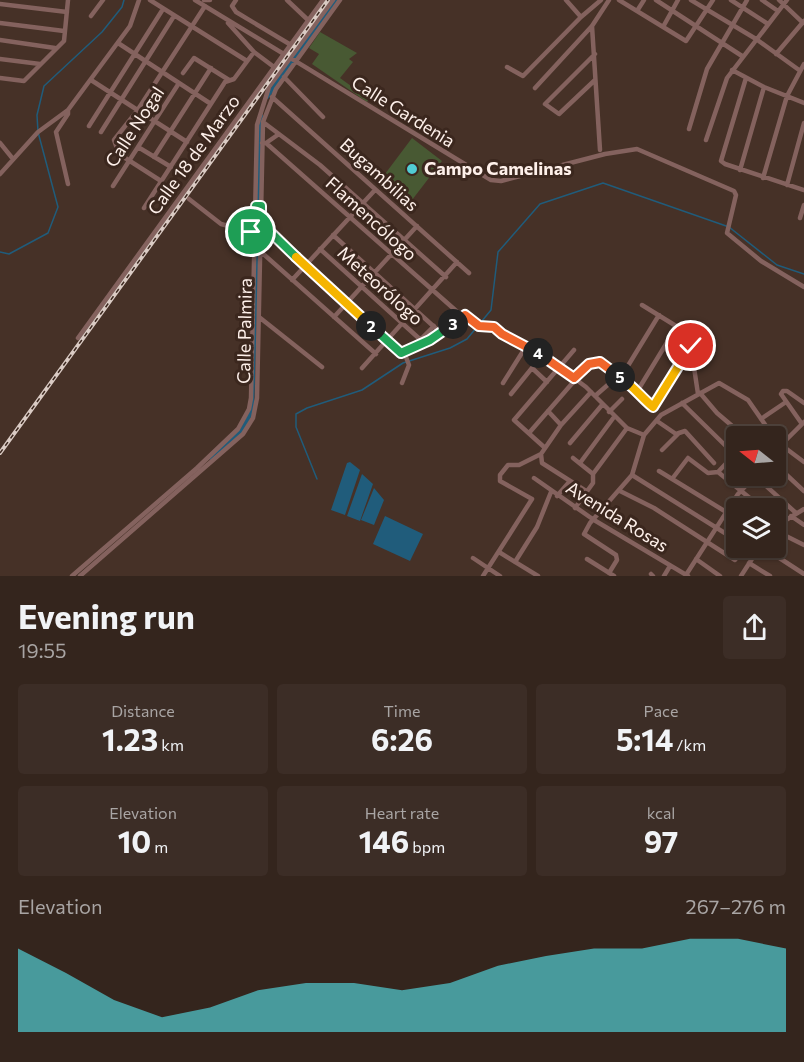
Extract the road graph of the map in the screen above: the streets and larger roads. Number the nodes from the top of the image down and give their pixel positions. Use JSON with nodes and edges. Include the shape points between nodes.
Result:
{"nodes":[{"id":1,"x":68,"y":0,"type":"edge"},
{"id":2,"x":103,"y":0,"type":"edge"},
{"id":3,"x":139,"y":0,"type":"edge"},
{"id":4,"x":150,"y":0,"type":"edge"},
{"id":5,"x":195,"y":0,"type":"edge"},
{"id":6,"x":204,"y":0,"type":"edge"},
{"id":7,"x":210,"y":0,"type":"edge"},
{"id":8,"x":236,"y":0,"type":"edge"},
{"id":9,"x":287,"y":0,"type":"edge"},
{"id":10,"x":323,"y":0,"type":"edge"},
{"id":11,"x":333,"y":0,"type":"edge"},
{"id":12,"x":340,"y":0,"type":"edge"},
{"id":13,"x":566,"y":0,"type":"edge"},
{"id":14,"x":601,"y":0,"type":"edge"},
{"id":15,"x":619,"y":0,"type":"edge"},
{"id":16,"x":644,"y":0,"type":"edge"},
{"id":17,"x":656,"y":0,"type":"edge"},
{"id":18,"x":678,"y":0,"type":"edge"},
{"id":19,"x":691,"y":0,"type":"edge"},
{"id":20,"x":712,"y":0,"type":"edge"},
{"id":21,"x":731,"y":0,"type":"edge"},
{"id":22,"x":747,"y":0,"type":"edge"},
{"id":23,"x":762,"y":0,"type":"edge"},
{"id":24,"x":779,"y":0,"type":"edge"},
{"id":25,"x":608,"y":2,"type":"edge"},
{"id":26,"x":785,"y":2,"type":"edge"},
{"id":27,"x":0,"y":4,"type":"edge"},
{"id":28,"x":205,"y":6,"type":"junction"},
{"id":29,"x":743,"y":7,"type":"junction"},
{"id":30,"x":163,"y":9,"type":"junction"},
{"id":31,"x":706,"y":9,"type":"junction"},
{"id":32,"x":672,"y":10,"type":"junction"},
{"id":33,"x":637,"y":11,"type":"junction"},
{"id":34,"x":778,"y":11,"type":"junction"},
{"id":35,"x":67,"y":12,"type":"junction"},
{"id":36,"x":91,"y":16,"type":"dead end"},
{"id":37,"x":174,"y":16,"type":"junction"},
{"id":38,"x":581,"y":17,"type":"junction"},
{"id":39,"x":224,"y":18,"type":"junction"},
{"id":40,"x":308,"y":20,"type":"junction"},
{"id":41,"x":0,"y":22,"type":"edge"},
{"id":42,"x":804,"y":22,"type":"edge"},
{"id":43,"x":768,"y":24,"type":"junction"},
{"id":44,"x":733,"y":25,"type":"junction"},
{"id":45,"x":592,"y":26,"type":"junction"},
{"id":46,"x":696,"y":26,"type":"junction"},
{"id":47,"x":191,"y":27,"type":"junction"},
{"id":48,"x":663,"y":27,"type":"junction"},
{"id":49,"x":64,"y":31,"type":"junction"},
{"id":50,"x":756,"y":39,"type":"junction"},
{"id":51,"x":0,"y":40,"type":"edge"},
{"id":52,"x":721,"y":42,"type":"junction"},
{"id":53,"x":118,"y":44,"type":"junction"},
{"id":54,"x":291,"y":45,"type":"junction"},
{"id":55,"x":55,"y":48,"type":"junction"},
{"id":56,"x":254,"y":52,"type":"junction"},
{"id":57,"x":134,"y":54,"type":"junction"},
{"id":58,"x":284,"y":54,"type":"junction"},
{"id":59,"x":595,"y":54,"type":"junction"},
{"id":60,"x":776,"y":54,"type":"junction"},
{"id":61,"x":742,"y":56,"type":"junction"},
{"id":62,"x":0,"y":59,"type":"edge"},
{"id":63,"x":292,"y":59,"type":"junction"},
{"id":64,"x":247,"y":61,"type":"junction"},
{"id":65,"x":146,"y":62,"type":"junction"},
{"id":66,"x":40,"y":64,"type":"junction"},
{"id":67,"x":804,"y":64,"type":"edge"},
{"id":68,"x":274,"y":67,"type":"junction"},
{"id":69,"x":507,"y":67,"type":"dead end"},
{"id":70,"x":211,"y":68,"type":"junction"},
{"id":71,"x":732,"y":70,"type":"junction"},
{"id":72,"x":162,"y":72,"type":"junction"},
{"id":73,"x":797,"y":72,"type":"junction"},
{"id":74,"x":183,"y":73,"type":"dead end"},
{"id":75,"x":284,"y":77,"type":"junction"},
{"id":76,"x":804,"y":77,"type":"edge"},
{"id":77,"x":0,"y":78,"type":"edge"},
{"id":78,"x":746,"y":78,"type":"junction"},
{"id":79,"x":90,"y":80,"type":"junction"},
{"id":80,"x":230,"y":80,"type":"junction"},
{"id":81,"x":595,"y":80,"type":"junction"},
{"id":82,"x":179,"y":83,"type":"junction"},
{"id":83,"x":765,"y":87,"type":"junction"},
{"id":84,"x":535,"y":88,"type":"dead end"},
{"id":85,"x":110,"y":93,"type":"junction"},
{"id":86,"x":195,"y":93,"type":"junction"},
{"id":87,"x":786,"y":96,"type":"junction"},
{"id":88,"x":272,"y":97,"type":"junction"},
{"id":89,"x":121,"y":100,"type":"junction"},
{"id":90,"x":804,"y":103,"type":"edge"},
{"id":91,"x":211,"y":104,"type":"junction"},
{"id":92,"x":68,"y":110,"type":"junction"},
{"id":93,"x":137,"y":111,"type":"junction"},
{"id":94,"x":323,"y":117,"type":"dead end"},
{"id":95,"x":154,"y":122,"type":"junction"},
{"id":96,"x":263,"y":122,"type":"junction"},
{"id":97,"x":804,"y":123,"type":"edge"},
{"id":98,"x":89,"y":126,"type":"dead end"},
{"id":99,"x":689,"y":129,"type":"dead end"},
{"id":100,"x":101,"y":132,"type":"dead end"},
{"id":101,"x":170,"y":132,"type":"junction"},
{"id":102,"x":279,"y":134,"type":"junction"},
{"id":103,"x":706,"y":140,"type":"dead end"},
{"id":104,"x":187,"y":141,"type":"junction"},
{"id":105,"x":261,"y":143,"type":"junction"},
{"id":106,"x":0,"y":144,"type":"edge"},
{"id":107,"x":138,"y":147,"type":"junction"},
{"id":108,"x":600,"y":150,"type":"dead end"},
{"id":109,"x":154,"y":157,"type":"junction"},
{"id":110,"x":13,"y":159,"type":"junction"},
{"id":111,"x":129,"y":161,"type":"junction"},
{"id":112,"x":171,"y":167,"type":"junction"},
{"id":113,"x":740,"y":170,"type":"junction"},
{"id":114,"x":0,"y":174,"type":"edge"},
{"id":115,"x":763,"y":178,"type":"junction"},
{"id":116,"x":161,"y":181,"type":"junction"},
{"id":117,"x":68,"y":184,"type":"dead end"},
{"id":118,"x":787,"y":185,"type":"junction"},
{"id":119,"x":113,"y":186,"type":"dead end"},
{"id":120,"x":375,"y":190,"type":"junction"},
{"id":121,"x":804,"y":190,"type":"edge"},
{"id":122,"x":189,"y":199,"type":"dead end"},
{"id":123,"x":362,"y":204,"type":"junction"},
{"id":124,"x":804,"y":205,"type":"edge"},
{"id":125,"x":258,"y":206,"type":"junction"},
{"id":126,"x":144,"y":208,"type":"dead end"},
{"id":127,"x":350,"y":217,"type":"junction"},
{"id":128,"x":800,"y":218,"type":"dead end"},
{"id":129,"x":261,"y":223,"type":"junction"},
{"id":130,"x":417,"y":226,"type":"junction"},
{"id":131,"x":255,"y":230,"type":"junction"},
{"id":132,"x":333,"y":235,"type":"junction"},
{"id":133,"x":404,"y":241,"type":"junction"},
{"id":134,"x":320,"y":249,"type":"junction"},
{"id":135,"x":260,"y":251,"type":"junction"},
{"id":136,"x":390,"y":256,"type":"junction"},
{"id":137,"x":458,"y":262,"type":"junction"},
{"id":138,"x":305,"y":265,"type":"junction"},
{"id":139,"x":375,"y":273,"type":"junction"},
{"id":140,"x":469,"y":273,"type":"dead end"},
{"id":141,"x":446,"y":277,"type":"junction"},
{"id":142,"x":292,"y":280,"type":"junction"},
{"id":143,"x":804,"y":287,"type":"edge"},
{"id":144,"x":361,"y":288,"type":"junction"},
{"id":145,"x":432,"y":292,"type":"junction"},
{"id":146,"x":347,"y":304,"type":"junction"},
{"id":147,"x":642,"y":305,"type":"dead end"},
{"id":148,"x":416,"y":310,"type":"junction"},
{"id":149,"x":659,"y":315,"type":"junction"},
{"id":150,"x":462,"y":316,"type":"junction"},
{"id":151,"x":259,"y":317,"type":"junction"},
{"id":152,"x":334,"y":317,"type":"junction"},
{"id":153,"x":403,"y":325,"type":"junction"},
{"id":154,"x":434,"y":326,"type":"junction"},
{"id":155,"x":677,"y":326,"type":"junction"},
{"id":156,"x":442,"y":334,"type":"junction"},
{"id":157,"x":78,"y":338,"type":"dead end"},
{"id":158,"x":421,"y":341,"type":"junction"},
{"id":159,"x":388,"y":342,"type":"junction"},
{"id":160,"x":691,"y":346,"type":"junction"},
{"id":161,"x":525,"y":348,"type":"junction"},
{"id":162,"x":574,"y":350,"type":"dead end"},
{"id":163,"x":402,"y":352,"type":"junction"},
{"id":164,"x":376,"y":354,"type":"junction"},
{"id":165,"x":543,"y":355,"type":"junction"},
{"id":166,"x":322,"y":367,"type":"dead end"},
{"id":167,"x":560,"y":367,"type":"junction"},
{"id":168,"x":362,"y":368,"type":"dead end"},
{"id":169,"x":532,"y":368,"type":"junction"},
{"id":170,"x":620,"y":377,"type":"junction"},
{"id":171,"x":574,"y":378,"type":"junction"},
{"id":172,"x":402,"y":382,"type":"dead end"},
{"id":173,"x":547,"y":382,"type":"junction"},
{"id":174,"x":503,"y":383,"type":"dead end"},
{"id":175,"x":638,"y":390,"type":"junction"},
{"id":176,"x":699,"y":393,"type":"junction"},
{"id":177,"x":511,"y":394,"type":"dead end"},
{"id":178,"x":593,"y":394,"type":"junction"},
{"id":179,"x":622,"y":399,"type":"dead end"},
{"id":180,"x":786,"y":402,"type":"junction"},
{"id":181,"x":803,"y":402,"type":"edge"},
{"id":182,"x":682,"y":403,"type":"junction"},
{"id":183,"x":602,"y":405,"type":"junction"},
{"id":184,"x":653,"y":407,"type":"junction"},
{"id":185,"x":548,"y":411,"type":"junction"},
{"id":186,"x":609,"y":412,"type":"junction"},
{"id":187,"x":661,"y":415,"type":"junction"},
{"id":188,"x":614,"y":417,"type":"junction"},
{"id":189,"x":761,"y":419,"type":"junction"},
{"id":190,"x":657,"y":421,"type":"junction"},
{"id":191,"x":803,"y":423,"type":"edge"},
{"id":192,"x":561,"y":424,"type":"junction"},
{"id":193,"x":732,"y":426,"type":"edge"},
{"id":194,"x":766,"y":426,"type":"edge"},
{"id":195,"x":627,"y":428,"type":"junction"},
{"id":196,"x":530,"y":433,"type":"junction"},
{"id":197,"x":678,"y":434,"type":"junction"},
{"id":198,"x":644,"y":435,"type":"junction"},
{"id":199,"x":786,"y":437,"type":"edge"},
{"id":200,"x":570,"y":443,"type":"dead end"},
{"id":201,"x":726,"y":446,"type":"edge"},
{"id":202,"x":544,"y":447,"type":"junction"},
{"id":203,"x":786,"y":447,"type":"edge"},
{"id":204,"x":662,"y":450,"type":"dead end"},
{"id":205,"x":804,"y":450,"type":"edge"},
{"id":206,"x":541,"y":454,"type":"junction"},
{"id":207,"x":797,"y":456,"type":"junction"},
{"id":208,"x":573,"y":458,"type":"dead end"},
{"id":209,"x":804,"y":462,"type":"edge"},
{"id":210,"x":579,"y":463,"type":"junction"},
{"id":211,"x":714,"y":463,"type":"dead end"},
{"id":212,"x":726,"y":464,"type":"edge"},
{"id":213,"x":659,"y":471,"type":"dead end"},
{"id":214,"x":718,"y":472,"type":"junction"},
{"id":215,"x":593,"y":474,"type":"junction"},
{"id":216,"x":786,"y":474,"type":"edge"},
{"id":217,"x":632,"y":475,"type":"junction"},
{"id":218,"x":534,"y":478,"type":"dead end"},
{"id":219,"x":672,"y":479,"type":"junction"},
{"id":220,"x":570,"y":481,"type":"junction"},
{"id":221,"x":746,"y":486,"type":"edge"},
{"id":222,"x":765,"y":486,"type":"edge"},
{"id":223,"x":586,"y":491,"type":"junction"},
{"id":224,"x":620,"y":491,"type":"junction"},
{"id":225,"x":741,"y":491,"type":"junction"},
{"id":226,"x":804,"y":491,"type":"edge"},
{"id":227,"x":551,"y":492,"type":"junction"},
{"id":228,"x":557,"y":496,"type":"junction"},
{"id":229,"x":735,"y":498,"type":"edge"},
{"id":230,"x":750,"y":498,"type":"edge"},
{"id":231,"x":575,"y":507,"type":"junction"},
{"id":232,"x":804,"y":509,"type":"edge"},
{"id":233,"x":726,"y":511,"type":"edge"},
{"id":234,"x":726,"y":513,"type":"edge"},
{"id":235,"x":793,"y":515,"type":"junction"},
{"id":236,"x":594,"y":520,"type":"junction"},
{"id":237,"x":786,"y":520,"type":"edge"},
{"id":238,"x":804,"y":525,"type":"edge"},
{"id":239,"x":716,"y":526,"type":"junction"},
{"id":240,"x":726,"y":533,"type":"edge"},
{"id":241,"x":786,"y":536,"type":"edge"},
{"id":242,"x":706,"y":543,"type":"junction"},
{"id":243,"x":804,"y":545,"type":"edge"},
{"id":244,"x":500,"y":552,"type":"junction"},
{"id":245,"x":726,"y":555,"type":"edge"},
{"id":246,"x":473,"y":558,"type":"dead end"},
{"id":247,"x":752,"y":558,"type":"edge"},
{"id":248,"x":779,"y":558,"type":"edge"},
{"id":249,"x":587,"y":559,"type":"dead end"},
{"id":250,"x":696,"y":560,"type":"junction"},
{"id":251,"x":514,"y":562,"type":"junction"},
{"id":252,"x":749,"y":563,"type":"junction"},
{"id":253,"x":670,"y":566,"type":"junction"},
{"id":254,"x":488,"y":568,"type":"junction"},
{"id":255,"x":612,"y":574,"type":"edge"},
{"id":256,"x":804,"y":574,"type":"edge"},
{"id":257,"x":687,"y":575,"type":"edge"},
{"id":258,"x":72,"y":576,"type":"edge"},
{"id":259,"x":80,"y":576,"type":"edge"},
{"id":260,"x":483,"y":576,"type":"edge"},
{"id":261,"x":500,"y":576,"type":"edge"},
{"id":262,"x":538,"y":576,"type":"edge"},
{"id":263,"x":664,"y":576,"type":"edge"},
{"id":264,"x":720,"y":576,"type":"edge"},
{"id":265,"x":741,"y":576,"type":"edge"},
{"id":266,"x":770,"y":576,"type":"edge"}],
"edges":[{"from":1,"to":35,"type":"street"},
{"from":2,"to":36,"type":"street"},
{"from":3,"to":53,"type":"street","via":[[130,26]]},
{"from":4,"to":30,"type":"street"},
{"from":5,"to":28,"type":"street"},
{"from":6,"to":7,"type":"street"},
{"from":8,"to":54,"type":"street","via":[[232,6],[236,12]]},
{"from":9,"to":40,"type":"street"},
{"from":10,"to":40,"type":"street","name":"Calle 18 de Marzo"},
{"from":11,"to":63,"type":"street"},
{"from":12,"to":63,"type":"street","name":"Calle Palmira"},
{"from":13,"to":38,"type":"street"},
{"from":14,"to":25,"type":"street"},
{"from":14,"to":38,"type":"street"},
{"from":15,"to":33,"type":"street"},
{"from":16,"to":33,"type":"street"},
{"from":17,"to":32,"type":"street"},
{"from":18,"to":32,"type":"street"},
{"from":19,"to":31,"type":"street"},
{"from":20,"to":31,"type":"street"},
{"from":21,"to":29,"type":"street"},
{"from":22,"to":29,"type":"street"},
{"from":23,"to":34,"type":"street"},
{"from":24,"to":26,"type":"street"},
{"from":25,"to":45,"type":"street"},
{"from":26,"to":34,"type":"street"},
{"from":26,"to":42,"type":"street"},
{"from":27,"to":35,"type":"street"},
{"from":28,"to":39,"type":"street"},
{"from":28,"to":47,"type":"street"},
{"from":29,"to":43,"type":"street"},
{"from":29,"to":44,"type":"street"},
{"from":30,"to":37,"type":"street"},
{"from":30,"to":57,"type":"street"},
{"from":31,"to":44,"type":"street"},
{"from":31,"to":46,"type":"street"},
{"from":32,"to":46,"type":"street"},
{"from":32,"to":48,"type":"street"},
{"from":33,"to":48,"type":"street"},
{"from":34,"to":43,"type":"street"},
{"from":35,"to":49,"type":"street"},
{"from":37,"to":47,"type":"street"},
{"from":37,"to":65,"type":"street"},
{"from":38,"to":69,"type":"street","via":[[523,76]]},
{"from":39,"to":56,"type":"street"},
{"from":39,"to":58,"type":"street","name":"Calle Gardenia"},
{"from":40,"to":54,"type":"street","name":"Calle 18 de Marzo"},
{"from":41,"to":49,"type":"street"},
{"from":42,"to":60,"type":"street"},
{"from":43,"to":50,"type":"street"},
{"from":44,"to":50,"type":"street"},
{"from":44,"to":52,"type":"street"},
{"from":45,"to":59,"type":"street"},
{"from":45,"to":84,"type":"street"},
{"from":46,"to":48,"type":"street","via":[[686,41]]},
{"from":46,"to":52,"type":"street"},
{"from":47,"to":64,"type":"street"},
{"from":47,"to":72,"type":"street"},
{"from":49,"to":55,"type":"street","via":[[64,41]]},
{"from":50,"to":60,"type":"street"},
{"from":50,"to":61,"type":"street"},
{"from":51,"to":55,"type":"street"},
{"from":52,"to":61,"type":"street"},
{"from":52,"to":99,"type":"street","via":[[699,88]]},
{"from":53,"to":57,"type":"street"},
{"from":53,"to":79,"type":"street"},
{"from":54,"to":58,"type":"street","name":"Calle 18 de Marzo"},
{"from":55,"to":66,"type":"street"},
{"from":56,"to":64,"type":"street"},
{"from":56,"to":68,"type":"street"},
{"from":57,"to":65,"type":"street"},
{"from":57,"to":85,"type":"street"},
{"from":58,"to":63,"type":"street","name":"Calle Gardenia"},
{"from":58,"to":68,"type":"street","name":"Calle 18 de Marzo"},
{"from":59,"to":81,"type":"street"},
{"from":59,"to":81,"type":"street","via":[[545,104],[559,114]]},
{"from":60,"to":73,"type":"street"},
{"from":61,"to":71,"type":"street"},
{"from":62,"to":66,"type":"street"},
{"from":63,"to":75,"type":"street","name":"Calle Palmira"},
{"from":63,"to":105,"type":"street","via":[[263,100],[257,125]]},
{"from":63,"to":143,"type":"street","name":"Calle Gardenia","via":[[491,180],[501,181],[637,149],[734,191],[727,233],[760,261]]},
{"from":64,"to":80,"type":"street"},
{"from":65,"to":72,"type":"street"},
{"from":65,"to":89,"type":"street"},
{"from":66,"to":77,"type":"street","via":[[26,80]]},
{"from":67,"to":73,"type":"street"},
{"from":68,"to":157,"type":"street","name":"Calle 18 de Marzo"},
{"from":70,"to":74,"type":"street","name":"Calle Nogal","via":[[194,58]]},
{"from":70,"to":80,"type":"street"},
{"from":70,"to":86,"type":"street"},
{"from":71,"to":78,"type":"street"},
{"from":71,"to":103,"type":"street"},
{"from":72,"to":82,"type":"street"},
{"from":72,"to":93,"type":"street"},
{"from":73,"to":76,"type":"street"},
{"from":73,"to":87,"type":"street"},
{"from":75,"to":88,"type":"street","name":"Calle Palmira"},
{"from":75,"to":94,"type":"street"},
{"from":78,"to":83,"type":"street"},
{"from":78,"to":113,"type":"street","via":[[721,161]]},
{"from":79,"to":85,"type":"street"},
{"from":79,"to":92,"type":"street"},
{"from":80,"to":91,"type":"street"},
{"from":81,"to":108,"type":"street"},
{"from":82,"to":86,"type":"street"},
{"from":82,"to":95,"type":"street","name":"Calle Nogal"},
{"from":83,"to":87,"type":"street"},
{"from":83,"to":113,"type":"street"},
{"from":85,"to":89,"type":"street"},
{"from":85,"to":98,"type":"street"},
{"from":86,"to":91,"type":"street"},
{"from":86,"to":101,"type":"street"},
{"from":87,"to":90,"type":"street"},
{"from":87,"to":115,"type":"street"},
{"from":88,"to":96,"type":"street","name":"Calle Palmira"},
{"from":88,"to":120,"type":"street","name":"Bugambilias"},
{"from":89,"to":93,"type":"street"},
{"from":89,"to":100,"type":"street"},
{"from":91,"to":104,"type":"street"},
{"from":92,"to":110,"type":"street","via":[[38,132]]},
{"from":92,"to":117,"type":"street","via":[[56,132]]},
{"from":93,"to":95,"type":"street"},
{"from":93,"to":111,"type":"street","via":[[114,140],[118,153]]},
{"from":95,"to":101,"type":"street"},
{"from":95,"to":107,"type":"street","name":"Calle Nogal"},
{"from":96,"to":102,"type":"street"},
{"from":96,"to":105,"type":"street","name":"Calle Palmira"},
{"from":97,"to":118,"type":"street"},
{"from":101,"to":104,"type":"street"},
{"from":101,"to":109,"type":"street"},
{"from":102,"to":105,"type":"street"},
{"from":102,"to":123,"type":"street"},
{"from":104,"to":112,"type":"street"},
{"from":105,"to":125,"type":"street","name":"Calle Palmira"},
{"from":105,"to":127,"type":"street","name":"Flamencólogo"},
{"from":106,"to":110,"type":"street"},
{"from":107,"to":109,"type":"street"},
{"from":107,"to":111,"type":"street","name":"Calle Nogal"},
{"from":109,"to":112,"type":"street"},
{"from":110,"to":114,"type":"street"},
{"from":111,"to":116,"type":"street"},
{"from":111,"to":119,"type":"street","name":"Calle Nogal"},
{"from":112,"to":116,"type":"street"},
{"from":113,"to":115,"type":"street"},
{"from":115,"to":118,"type":"street"},
{"from":116,"to":126,"type":"street"},
{"from":118,"to":121,"type":"street"},
{"from":120,"to":123,"type":"street"},
{"from":120,"to":130,"type":"street","name":"Bugambilias"},
{"from":122,"to":131,"type":"street","via":[[221,224]]},
{"from":123,"to":127,"type":"street"},
{"from":123,"to":133,"type":"street"},
{"from":124,"to":128,"type":"street"},
{"from":125,"to":129,"type":"street","name":"Calle Palmira"},
{"from":125,"to":131,"type":"street"},
{"from":127,"to":132,"type":"street"},
{"from":127,"to":136,"type":"street","name":"Flamencólogo"},
{"from":129,"to":135,"type":"street","name":"Calle Palmira"},
{"from":129,"to":138,"type":"street"},
{"from":130,"to":133,"type":"street"},
{"from":130,"to":137,"type":"street","name":"Bugambilias"},
{"from":131,"to":258,"type":"street","via":[[251,398],[245,419],[196,468]]},
{"from":132,"to":134,"type":"street"},
{"from":132,"to":139,"type":"street"},
{"from":133,"to":136,"type":"street"},
{"from":133,"to":141,"type":"street"},
{"from":134,"to":138,"type":"street"},
{"from":134,"to":144,"type":"street","name":"Meteorólogo"},
{"from":135,"to":142,"type":"street"},
{"from":135,"to":151,"type":"street","name":"Calle Palmira"},
{"from":136,"to":139,"type":"street"},
{"from":136,"to":145,"type":"street","name":"Flamencólogo"},
{"from":137,"to":140,"type":"street","name":"Bugambilias"},
{"from":137,"to":141,"type":"street"},
{"from":138,"to":142,"type":"street"},
{"from":138,"to":146,"type":"street"},
{"from":139,"to":144,"type":"street"},
{"from":139,"to":148,"type":"street"},
{"from":141,"to":145,"type":"street"},
{"from":142,"to":152,"type":"street"},
{"from":144,"to":146,"type":"street"},
{"from":144,"to":153,"type":"street","name":"Meteorólogo"},
{"from":145,"to":148,"type":"street"},
{"from":145,"to":150,"type":"street","name":"Flamencólogo"},
{"from":146,"to":152,"type":"street"},
{"from":146,"to":159,"type":"street"},
{"from":147,"to":149,"type":"street"},
{"from":148,"to":153,"type":"street"},
{"from":148,"to":154,"type":"street"},
{"from":149,"to":155,"type":"street"},
{"from":149,"to":170,"type":"street"},
{"from":150,"to":156,"type":"street"},
{"from":150,"to":161,"type":"street","name":"Flamencólogo","via":[[479,326],[494,327]]},
{"from":151,"to":166,"type":"street"},
{"from":151,"to":259,"type":"street","name":"Calle Palmira","via":[[257,398],[253,418],[243,434]]},
{"from":152,"to":164,"type":"street"},
{"from":153,"to":158,"type":"street","name":"Meteorólogo"},
{"from":153,"to":159,"type":"street"},
{"from":154,"to":156,"type":"street"},
{"from":154,"to":158,"type":"street"},
{"from":155,"to":160,"type":"street","via":[[689,334]]},
{"from":155,"to":175,"type":"street"},
{"from":156,"to":158,"type":"street"},
{"from":158,"to":163,"type":"street"},
{"from":159,"to":163,"type":"street"},
{"from":159,"to":164,"type":"street"},
{"from":160,"to":176,"type":"street"},
{"from":160,"to":184,"type":"street"},
{"from":161,"to":165,"type":"street","name":"Flamencólogo"},
{"from":161,"to":174,"type":"street"},
{"from":162,"to":167,"type":"street"},
{"from":163,"to":172,"type":"street","via":[[408,362]]},
{"from":164,"to":168,"type":"street"},
{"from":165,"to":167,"type":"street","name":"Flamencólogo"},
{"from":165,"to":169,"type":"street"},
{"from":167,"to":171,"type":"street","name":"Flamencólogo"},
{"from":167,"to":173,"type":"street"},
{"from":169,"to":173,"type":"street"},
{"from":169,"to":177,"type":"street"},
{"from":170,"to":171,"type":"street","via":[[600,362],[589,364]]},
{"from":170,"to":175,"type":"street"},
{"from":170,"to":178,"type":"street"},
{"from":171,"to":178,"type":"street","name":"Flamencólogo"},
{"from":171,"to":185,"type":"street"},
{"from":173,"to":196,"type":"street","via":[[514,420]]},
{"from":175,"to":184,"type":"street","via":[[641,398]]},
{"from":176,"to":182,"type":"street"},
{"from":176,"to":189,"type":"street","via":[[719,383],[725,385],[748,400]]},
{"from":176,"to":193,"type":"street"},
{"from":178,"to":183,"type":"street","name":"Flamencólogo"},
{"from":178,"to":192,"type":"street"},
{"from":179,"to":186,"type":"street"},
{"from":180,"to":181,"type":"street","via":[[781,394],[784,390]]},
{"from":180,"to":189,"type":"street"},
{"from":180,"to":191,"type":"street"},
{"from":182,"to":187,"type":"street"},
{"from":182,"to":201,"type":"street"},
{"from":183,"to":186,"type":"street","name":"Flamencólogo"},
{"from":183,"to":200,"type":"street"},
{"from":184,"to":187,"type":"street"},
{"from":185,"to":192,"type":"street"},
{"from":185,"to":196,"type":"street"},
{"from":186,"to":188,"type":"street","name":"Flamencólogo"},
{"from":187,"to":190,"type":"street"},
{"from":188,"to":195,"type":"street","name":"Flamencólogo"},
{"from":188,"to":210,"type":"street"},
{"from":189,"to":194,"type":"street"},
{"from":190,"to":197,"type":"street"},
{"from":190,"to":198,"type":"street"},
{"from":191,"to":199,"type":"street"},
{"from":192,"to":202,"type":"street"},
{"from":195,"to":198,"type":"street","name":"Flamencólogo"},
{"from":195,"to":215,"type":"street"},
{"from":196,"to":202,"type":"street"},
{"from":197,"to":204,"type":"street"},
{"from":197,"to":211,"type":"street","via":[[685,431]]},
{"from":198,"to":217,"type":"street"},
{"from":202,"to":206,"type":"street"},
{"from":203,"to":207,"type":"street"},
{"from":205,"to":207,"type":"street"},
{"from":206,"to":220,"type":"street","via":[[542,462]]},
{"from":206,"to":244,"type":"street","via":[[519,465],[508,465],[500,475],[500,480],[532,500]]},
{"from":207,"to":209,"type":"street"},
{"from":208,"to":210,"type":"street"},
{"from":210,"to":215,"type":"street"},
{"from":212,"to":214,"type":"street"},
{"from":213,"to":219,"type":"street"},
{"from":214,"to":219,"type":"street","via":[[708,473],[688,458]]},
{"from":214,"to":225,"type":"street"},
{"from":215,"to":223,"type":"street","via":[[593,483]]},
{"from":216,"to":226,"type":"street"},
{"from":217,"to":224,"type":"street"},
{"from":217,"to":239,"type":"street"},
{"from":218,"to":227,"type":"street","name":"Avenida Rosas"},
{"from":219,"to":233,"type":"street"},
{"from":220,"to":223,"type":"street"},
{"from":220,"to":228,"type":"street"},
{"from":221,"to":225,"type":"street"},
{"from":222,"to":235,"type":"street"},
{"from":223,"to":231,"type":"street"},
{"from":224,"to":236,"type":"street"},
{"from":224,"to":242,"type":"street","via":[[654,508]]},
{"from":225,"to":229,"type":"street"},
{"from":225,"to":230,"type":"street"},
{"from":227,"to":228,"type":"street","name":"Avenida Rosas"},
{"from":227,"to":251,"type":"street","via":[[537,527]]},
{"from":228,"to":231,"type":"street","name":"Avenida Rosas"},
{"from":231,"to":236,"type":"street","name":"Avenida Rosas"},
{"from":232,"to":235,"type":"street"},
{"from":234,"to":239,"type":"street"},
{"from":235,"to":237,"type":"street"},
{"from":235,"to":238,"type":"street"},
{"from":236,"to":253,"type":"street","name":"Avenida Rosas"},
{"from":236,"to":255,"type":"street","via":[[584,536],[616,555]]},
{"from":239,"to":240,"type":"street"},
{"from":239,"to":242,"type":"street"},
{"from":241,"to":243,"type":"street"},
{"from":242,"to":245,"type":"street"},
{"from":242,"to":250,"type":"street"},
{"from":244,"to":251,"type":"street"},
{"from":244,"to":254,"type":"street"},
{"from":246,"to":254,"type":"street"},
{"from":247,"to":252,"type":"street"},
{"from":248,"to":256,"type":"street"},
{"from":249,"to":255,"type":"street"},
{"from":250,"to":257,"type":"street"},
{"from":250,"to":264,"type":"street"},
{"from":251,"to":262,"type":"street"},
{"from":252,"to":265,"type":"street"},
{"from":252,"to":266,"type":"street"},
{"from":253,"to":257,"type":"street","name":"Avenida Rosas"},
{"from":253,"to":263,"type":"street"},
{"from":254,"to":260,"type":"street"},
{"from":254,"to":261,"type":"street"}]}
